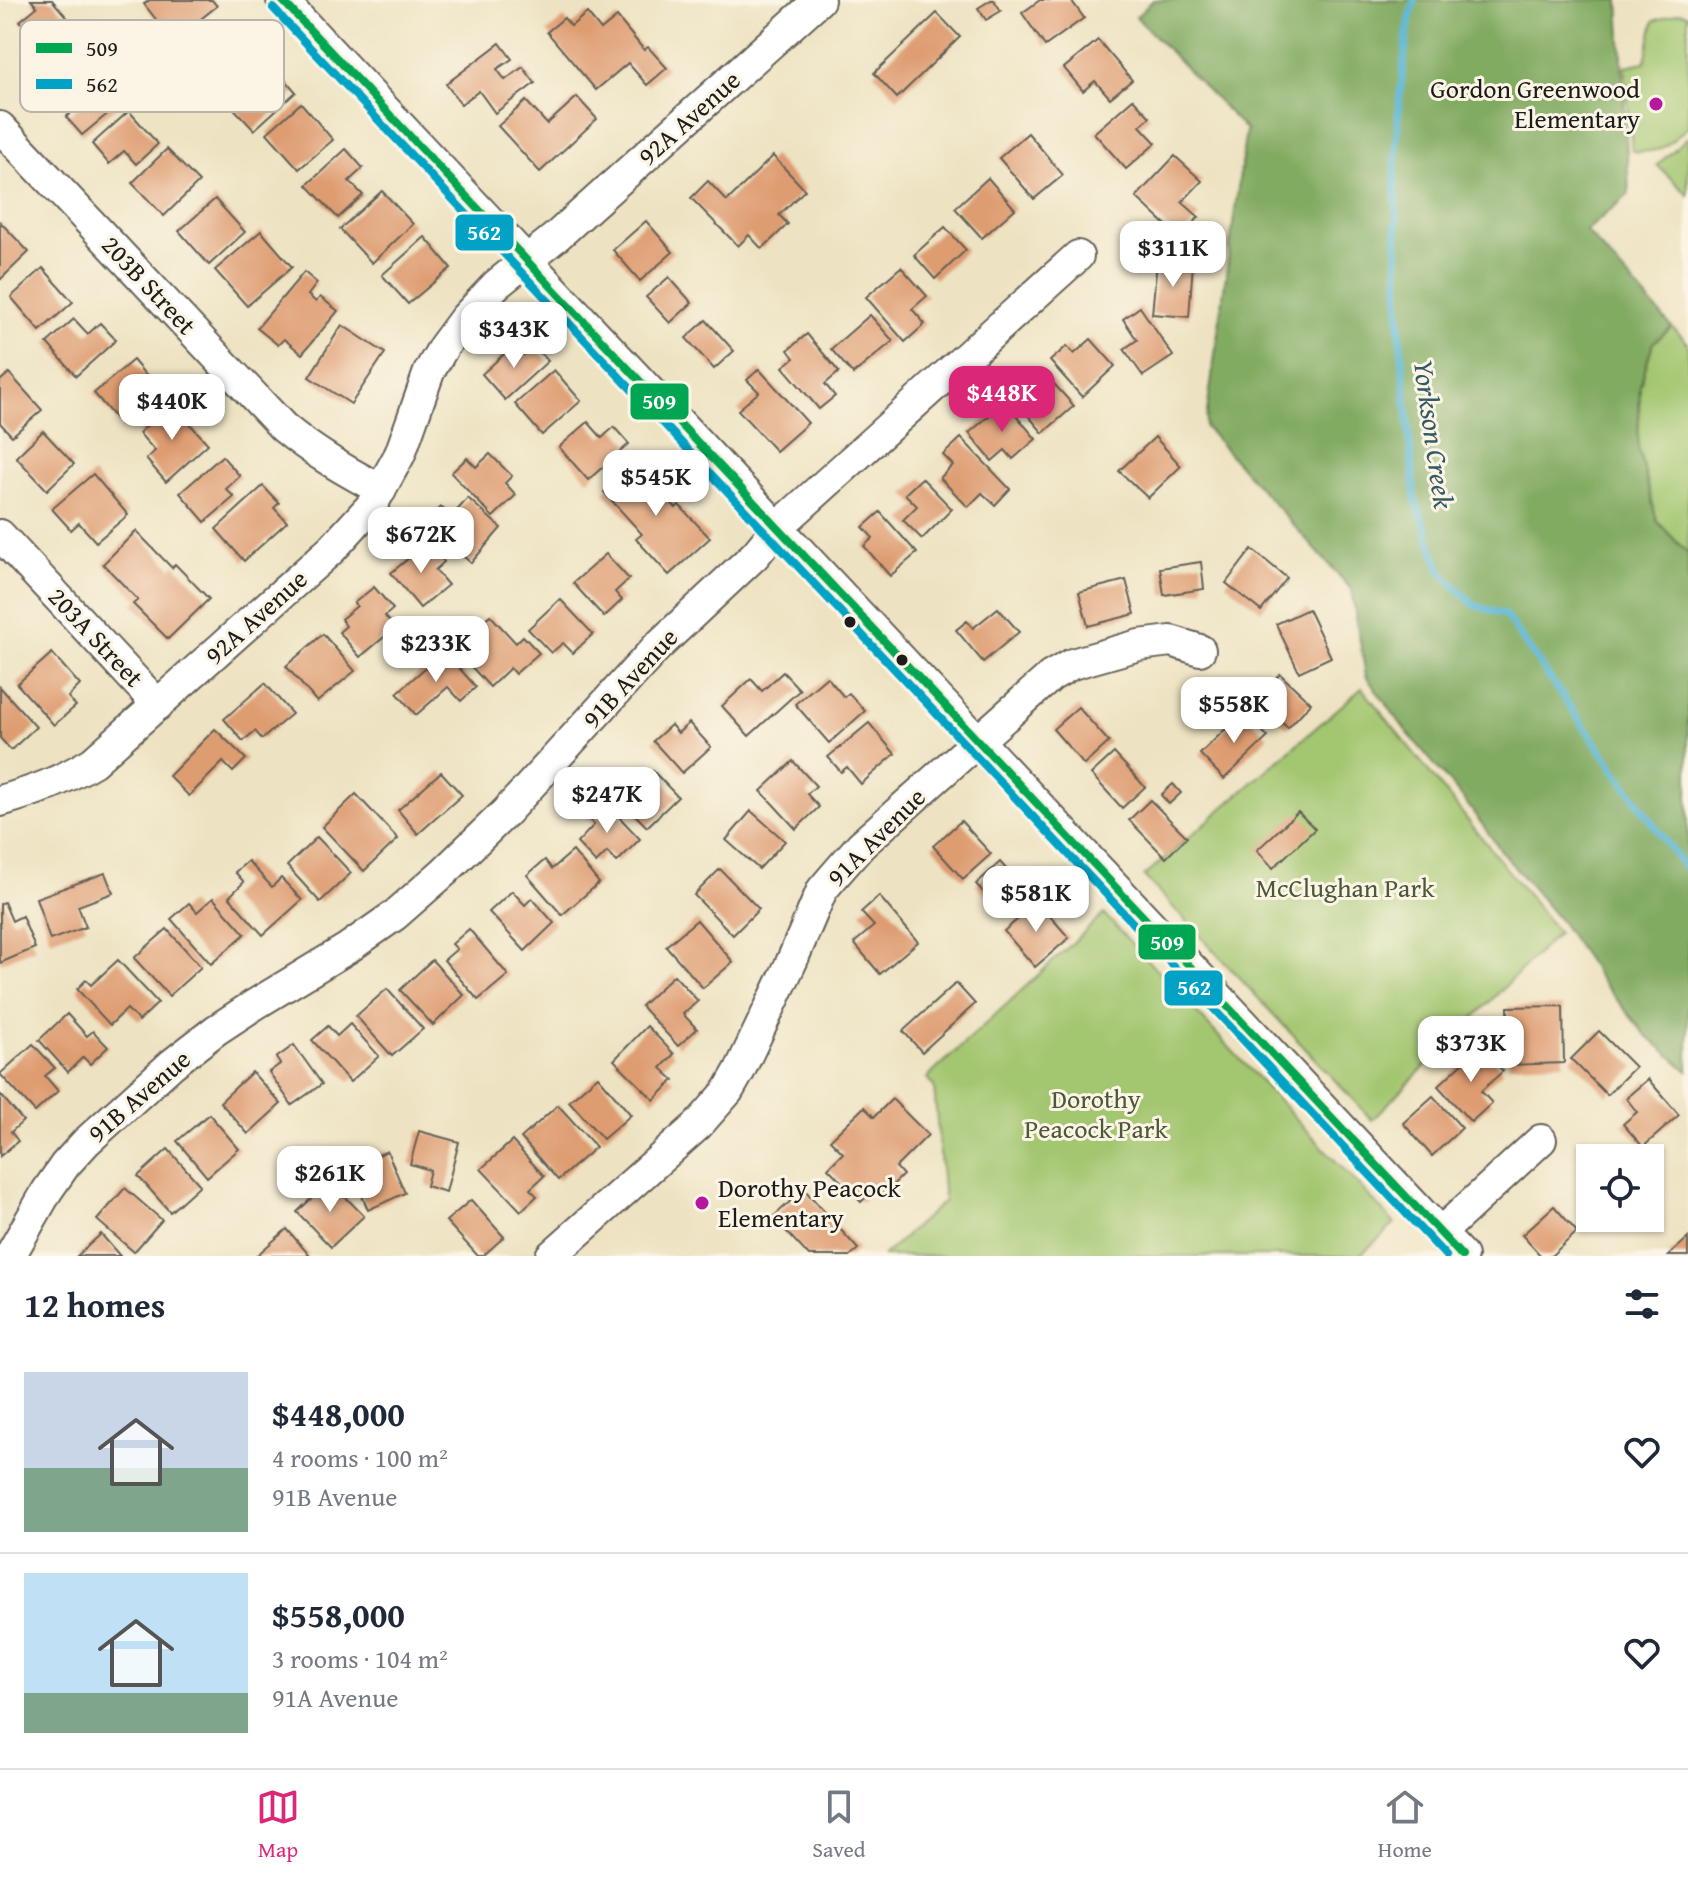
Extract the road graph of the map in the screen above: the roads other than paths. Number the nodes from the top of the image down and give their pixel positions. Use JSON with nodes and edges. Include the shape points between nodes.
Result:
{"nodes":[{"id":1,"x":282,"y":0,"type":"edge"},
{"id":2,"x":819,"y":0,"type":"edge"},
{"id":3,"x":0,"y":127,"type":"edge"},
{"id":4,"x":1078,"y":256,"type":"dead end"},
{"id":5,"x":527,"y":260,"type":"junction"},
{"id":6,"x":381,"y":490,"type":"junction"},
{"id":7,"x":778,"y":527,"type":"junction"},
{"id":8,"x":0,"y":535,"type":"edge"},
{"id":9,"x":1200,"y":650,"type":"dead end"},
{"id":10,"x":158,"y":705,"type":"junction"},
{"id":11,"x":978,"y":740,"type":"junction"},
{"id":12,"x":0,"y":801,"type":"edge"},
{"id":13,"x":1541,"y":1140,"type":"dead end"},
{"id":14,"x":1440,"y":1233,"type":"junction"},
{"id":15,"x":10,"y":1256,"type":"edge"},
{"id":16,"x":551,"y":1256,"type":"edge"},
{"id":17,"x":1462,"y":1256,"type":"edge"}],
"edges":[{"from":1,"to":5,"type":"street"},
{"from":2,"to":5,"type":"street","name":"92A Avenue"},
{"from":3,"to":6,"type":"street","name":"203B Street","via":[[283,427],[330,463]]},
{"from":4,"to":7,"type":"street","name":"91B Avenue"},
{"from":5,"to":6,"type":"street","name":"92A Avenue","via":[[496,285],[444,346]]},
{"from":5,"to":7,"type":"street"},
{"from":6,"to":10,"type":"street","name":"92A Avenue","via":[[332,549]]},
{"from":7,"to":11,"type":"street"},
{"from":7,"to":15,"type":"street","name":"91B Avenue","via":[[435,881],[348,948],[216,1030],[86,1142],[47,1191]]},
{"from":8,"to":10,"type":"street","name":"203A Street"},
{"from":9,"to":11,"type":"street","name":"91A Avenue","via":[[1171,641],[1150,643],[1072,664]]},
{"from":10,"to":12,"type":"street","name":"92A Avenue","via":[[93,762],[62,780]]},
{"from":11,"to":14,"type":"street"},
{"from":11,"to":16,"type":"street","name":"91A Avenue","via":[[861,845],[822,890],[728,1091],[698,1125]]},
{"from":13,"to":14,"type":"street"},
{"from":14,"to":17,"type":"street"}]}
